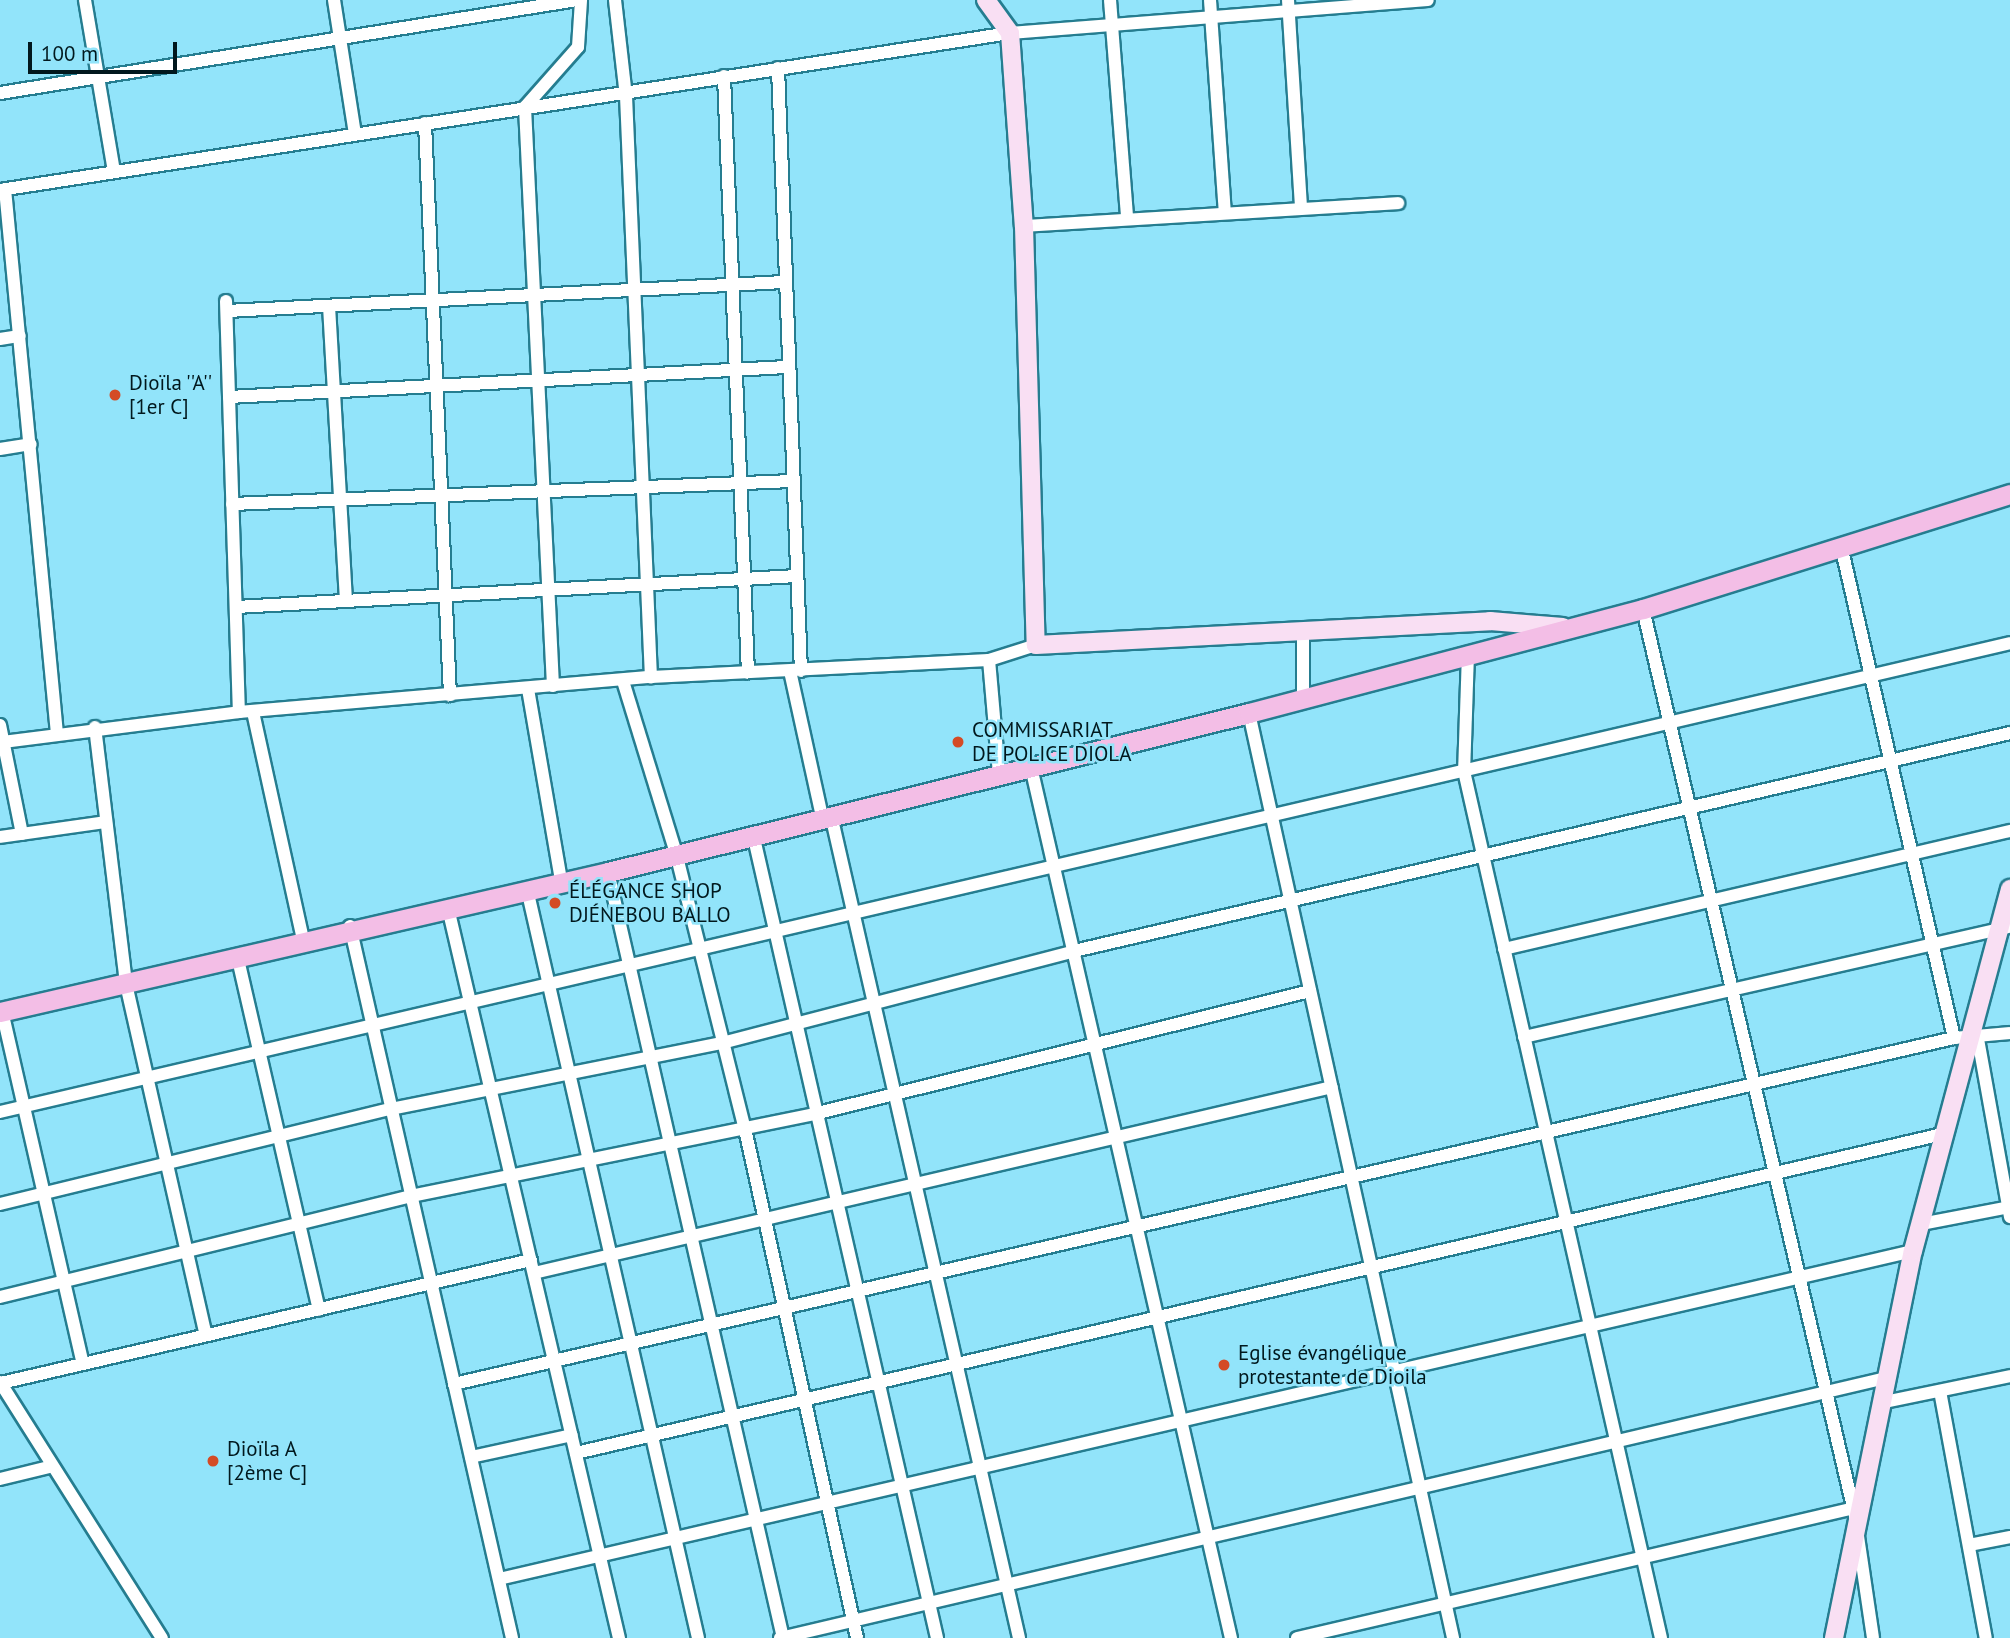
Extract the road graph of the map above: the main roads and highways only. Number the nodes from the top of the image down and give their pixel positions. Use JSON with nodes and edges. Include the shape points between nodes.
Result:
{"nodes":[{"id":1,"x":2010,"y":494,"type":"edge"},
{"id":2,"x":1,"y":1012,"type":"edge"}],
"edges":[{"from":1,"to":2,"type":"main road","via":[[1842,551],[1643,609],[1249,713],[608,872],[350,926]]}]}
